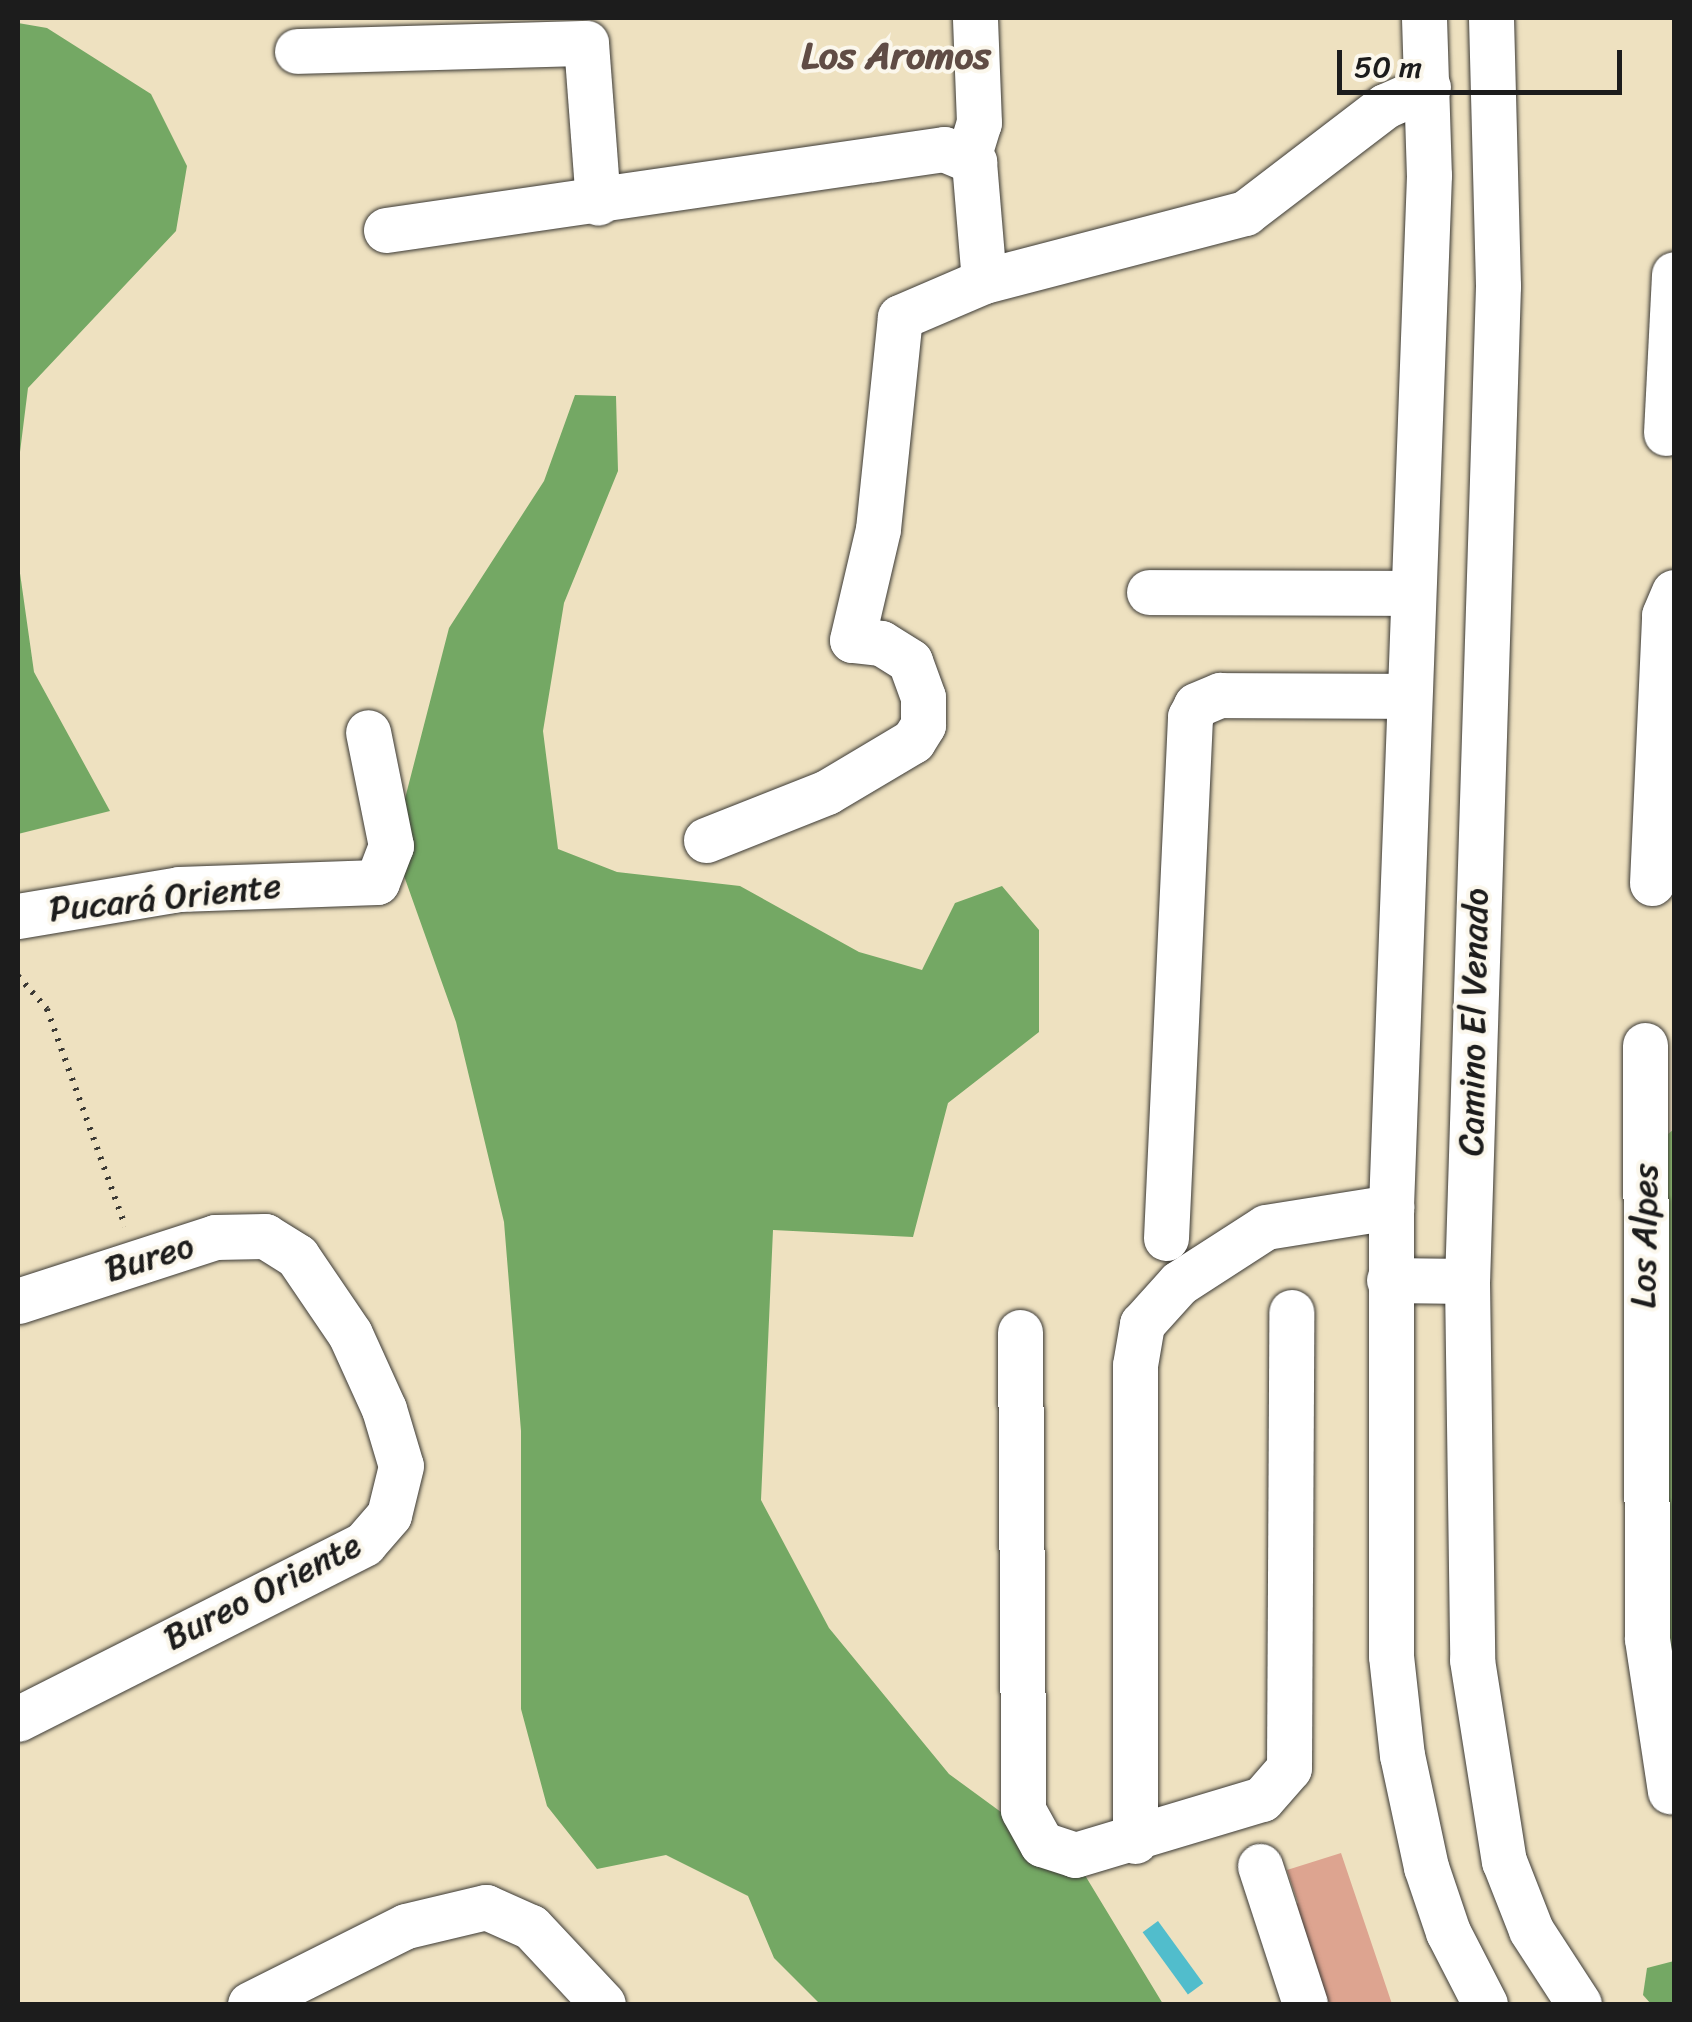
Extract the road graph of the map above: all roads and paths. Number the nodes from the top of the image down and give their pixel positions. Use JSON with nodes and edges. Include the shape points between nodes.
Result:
{"nodes":[{"id":1,"x":975,"y":18,"type":"edge"},
{"id":2,"x":1424,"y":18,"type":"edge"},
{"id":3,"x":1491,"y":18,"type":"edge"},
{"id":4,"x":297,"y":51,"type":"dead end"},
{"id":5,"x":1428,"y":87,"type":"junction"},
{"id":6,"x":968,"y":158,"type":"junction"},
{"id":7,"x":598,"y":204,"type":"junction"},
{"id":8,"x":386,"y":230,"type":"dead end"},
{"id":9,"x":1674,"y":274,"type":"edge"},
{"id":10,"x":984,"y":280,"type":"junction"},
{"id":11,"x":1673,"y":334,"type":"edge"},
{"id":12,"x":1666,"y":433,"type":"dead end"},
{"id":13,"x":1149,"y":592,"type":"dead end"},
{"id":14,"x":1674,"y":592,"type":"edge"},
{"id":15,"x":1413,"y":593,"type":"junction"},
{"id":16,"x":1409,"y":696,"type":"junction"},
{"id":17,"x":368,"y":732,"type":"dead end"},
{"id":18,"x":1664,"y":830,"type":"edge"},
{"id":19,"x":706,"y":840,"type":"dead end"},
{"id":20,"x":1652,"y":882,"type":"dead end"},
{"id":21,"x":18,"y":916,"type":"edge"},
{"id":22,"x":18,"y":976,"type":"edge"},
{"id":23,"x":1645,"y":1046,"type":"dead end"},
{"id":24,"x":1660,"y":1105,"type":"edge"},
{"id":25,"x":1391,"y":1207,"type":"junction"},
{"id":26,"x":1166,"y":1238,"type":"dead end"},
{"id":27,"x":283,"y":1244,"type":"joint"},
{"id":28,"x":137,"y":1260,"type":"junction"},
{"id":29,"x":1390,"y":1280,"type":"junction"},
{"id":30,"x":1468,"y":1281,"type":"junction"},
{"id":31,"x":18,"y":1301,"type":"edge"},
{"id":32,"x":1291,"y":1312,"type":"dead end"},
{"id":33,"x":1020,"y":1332,"type":"dead end"},
{"id":34,"x":1658,"y":1361,"type":"edge"},
{"id":35,"x":1665,"y":1715,"type":"edge"},
{"id":36,"x":18,"y":1719,"type":"edge"},
{"id":37,"x":1670,"y":1792,"type":"dead end"},
{"id":38,"x":1136,"y":1840,"type":"junction"},
{"id":39,"x":1260,"y":1866,"type":"dead end"},
{"id":40,"x":250,"y":2004,"type":"edge"},
{"id":41,"x":603,"y":2004,"type":"edge"},
{"id":42,"x":1305,"y":2004,"type":"edge"},
{"id":43,"x":1485,"y":2004,"type":"edge"},
{"id":44,"x":1580,"y":2004,"type":"edge"}],
"edges":[{"from":1,"to":6,"type":"street","via":[[979,123]]},
{"from":2,"to":5,"type":"street"},
{"from":3,"to":30,"type":"street","name":"Camino El Venado","via":[[1498,286]]},
{"from":4,"to":7,"type":"street","via":[[586,43]]},
{"from":5,"to":10,"type":"street","via":[[1385,106],[1245,213]]},
{"from":5,"to":15,"type":"street"},
{"from":6,"to":7,"type":"street","via":[[944,149]]},
{"from":6,"to":10,"type":"street","via":[[978,176]]},
{"from":7,"to":8,"type":"street"},
{"from":9,"to":11,"type":"street"},
{"from":10,"to":19,"type":"street","via":[[912,308],[895,326],[878,530],[852,640],[880,643],[910,661],[925,711],[914,741],[826,792]]},
{"from":11,"to":12,"type":"street"},
{"from":13,"to":15,"type":"street"},
{"from":14,"to":18,"type":"street","via":[[1664,615]]},
{"from":15,"to":16,"type":"street"},
{"from":16,"to":25,"type":"street"},
{"from":16,"to":26,"type":"street","via":[[1220,695],[1196,706],[1190,717]]},
{"from":17,"to":21,"type":"street","name":"Pucará Oriente","via":[[392,846],[377,882],[180,889]]},
{"from":18,"to":20,"type":"street"},
{"from":22,"to":28,"type":"path","via":[[47,1009]]},
{"from":23,"to":24,"type":"street","name":"Los Alpes"},
{"from":24,"to":34,"type":"street","name":"Los Alpes"},
{"from":25,"to":29,"type":"street"},
{"from":25,"to":38,"type":"street","via":[[1266,1227],[1179,1283],[1142,1324],[1134,1365]]},
{"from":27,"to":28,"type":"street","name":"Bureo","via":[[231,1233]]},
{"from":27,"to":36,"type":"street","name":"Bureo Oriente","via":[[329,1299],[384,1408],[401,1466],[390,1515],[343,1556]]},
{"from":28,"to":31,"type":"street","name":"Bureo"},
{"from":29,"to":30,"type":"street"},
{"from":29,"to":43,"type":"street","via":[[1394,1707],[1426,1867],[1448,1932]]},
{"from":30,"to":44,"type":"street","name":"Camino El Venado","via":[[1470,1612],[1485,1773],[1516,1898],[1548,1961]]},
{"from":32,"to":38,"type":"street","via":[[1288,1768],[1262,1799]]},
{"from":33,"to":38,"type":"street","via":[[1023,1810],[1032,1833],[1054,1852],[1088,1854]]},
{"from":34,"to":35,"type":"street","name":"Los Alpes"},
{"from":35,"to":37,"type":"street","name":"Los Alpes"},
{"from":39,"to":42,"type":"street"},
{"from":40,"to":41,"type":"street","via":[[406,1926],[486,1908],[531,1927]]}]}
